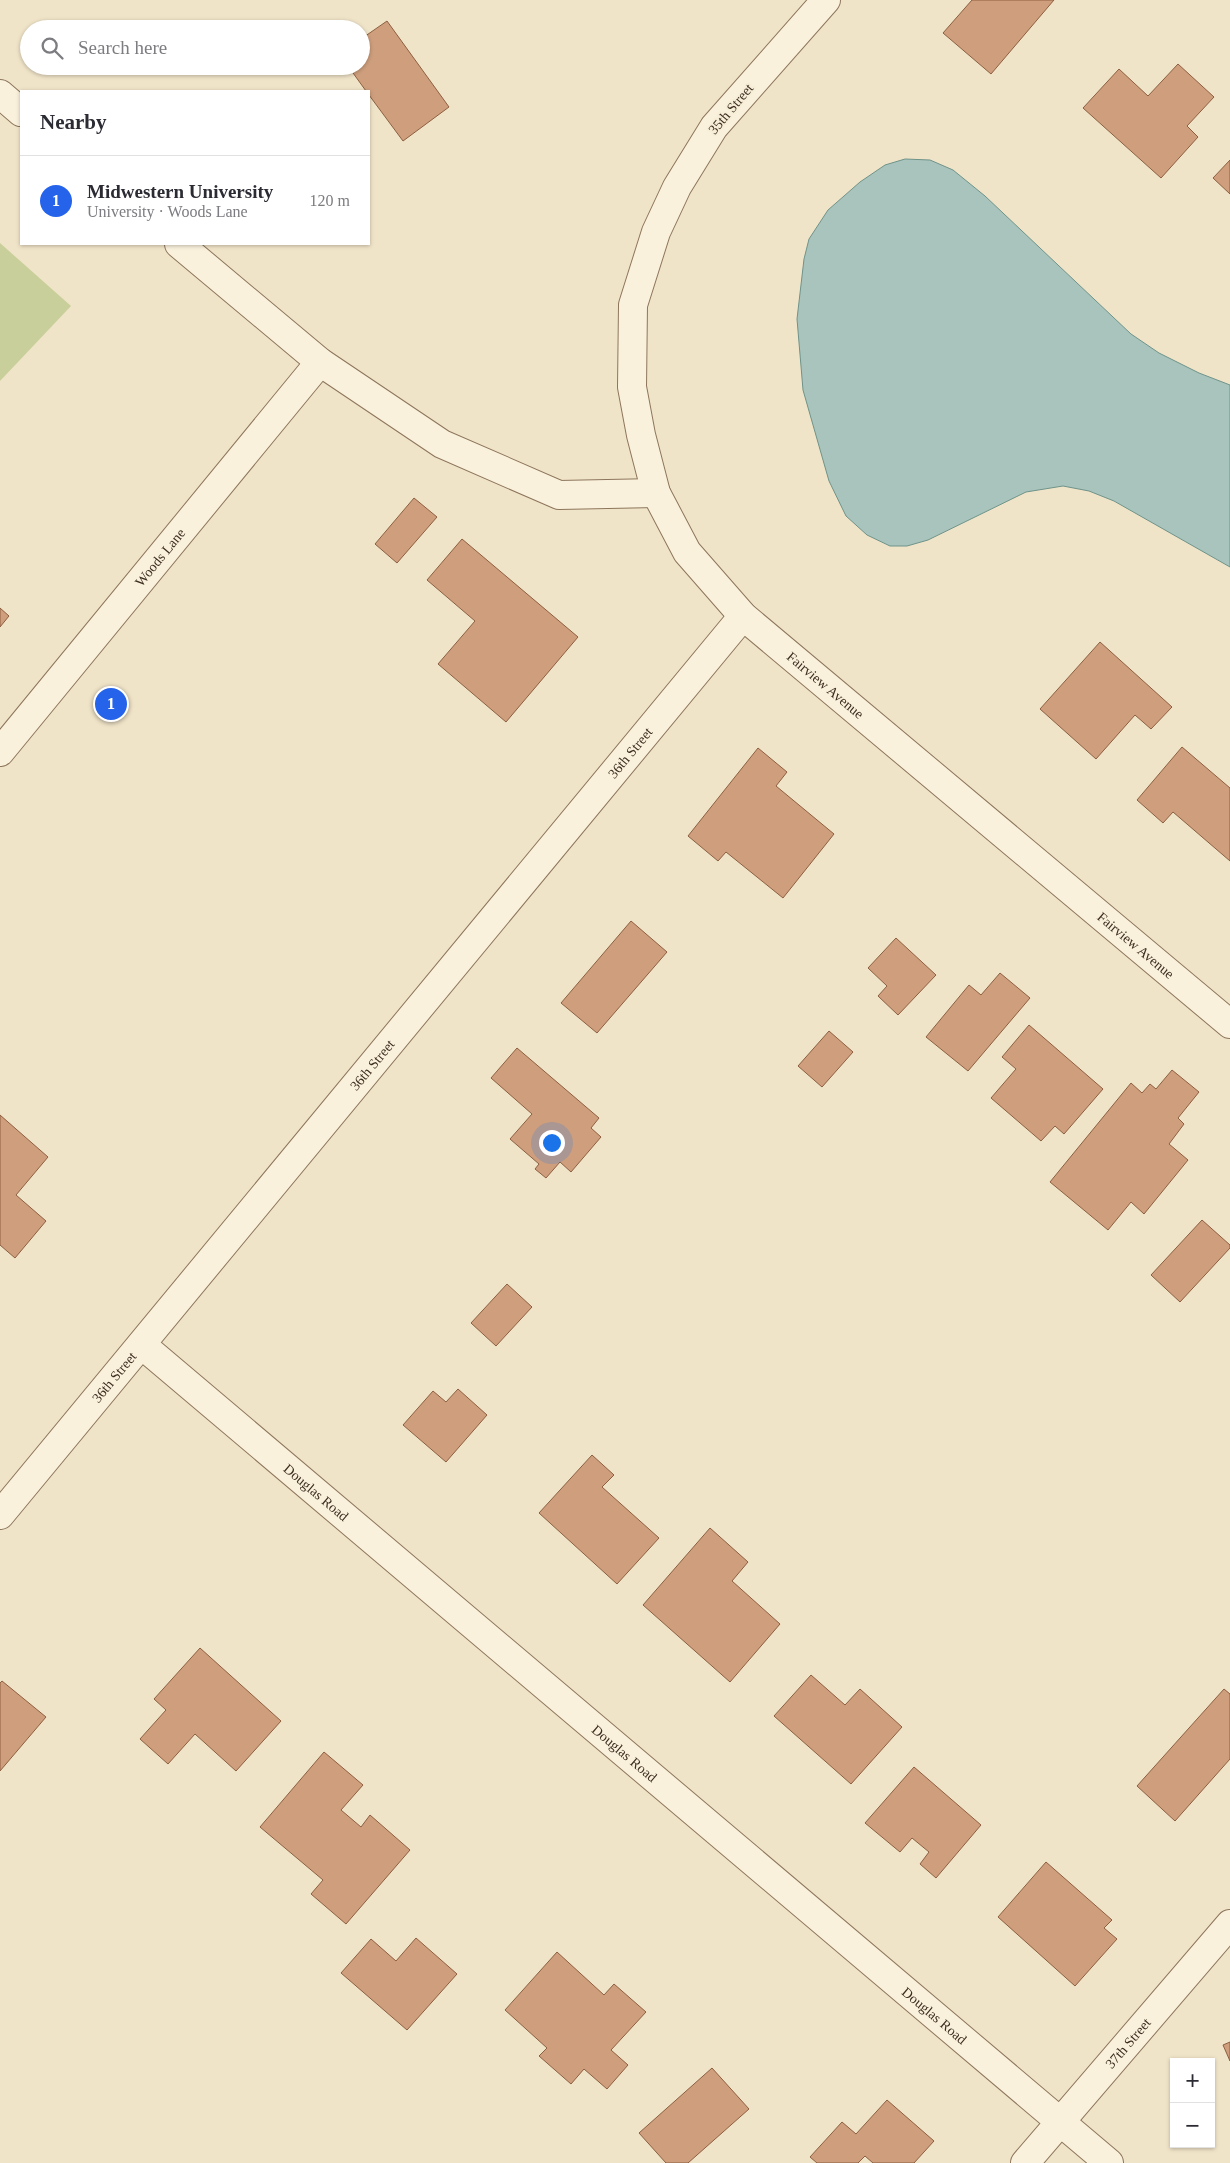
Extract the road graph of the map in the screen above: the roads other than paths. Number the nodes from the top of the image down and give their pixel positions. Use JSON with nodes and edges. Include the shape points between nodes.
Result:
{"nodes":[{"id":1,"x":826,"y":0,"type":"edge"},
{"id":2,"x":0,"y":94,"type":"edge"},
{"id":3,"x":20,"y":111,"type":"edge"},
{"id":4,"x":656,"y":232,"type":"joint"},
{"id":5,"x":180,"y":245,"type":"edge"},
{"id":6,"x":320,"y":362,"type":"junction"},
{"id":7,"x":656,"y":493,"type":"junction"},
{"id":8,"x":744,"y":616,"type":"junction"},
{"id":9,"x":0,"y":752,"type":"edge"},
{"id":10,"x":1230,"y":1024,"type":"edge"},
{"id":11,"x":142,"y":1345,"type":"junction"},
{"id":12,"x":0,"y":1515,"type":"edge"},
{"id":13,"x":1230,"y":1924,"type":"edge"},
{"id":14,"x":1060,"y":2121,"type":"junction"},
{"id":15,"x":1025,"y":2163,"type":"edge"},
{"id":16,"x":1109,"y":2163,"type":"edge"}],
"edges":[{"from":1,"to":4,"type":"street","name":"35th Street","via":[[714,127],[677,187]]},
{"from":2,"to":3,"type":"street"},
{"from":4,"to":7,"type":"street","name":"Fairview Avenue","via":[[634,305],[632,387]]},
{"from":5,"to":6,"type":"street"},
{"from":6,"to":7,"type":"street","via":[[442,444],[560,495]]},
{"from":6,"to":9,"type":"street","name":"Woods Lane"},
{"from":7,"to":8,"type":"street","name":"Fairview Avenue","via":[[687,552]]},
{"from":8,"to":10,"type":"street","name":"Fairview Avenue"},
{"from":8,"to":11,"type":"street","name":"36th Street"},
{"from":11,"to":12,"type":"street","name":"36th Street"},
{"from":11,"to":14,"type":"street","name":"Douglas Road"},
{"from":13,"to":14,"type":"street","name":"37th Street"},
{"from":14,"to":15,"type":"street","name":"37th Street"},
{"from":14,"to":16,"type":"street","name":"Douglas Road"}]}
